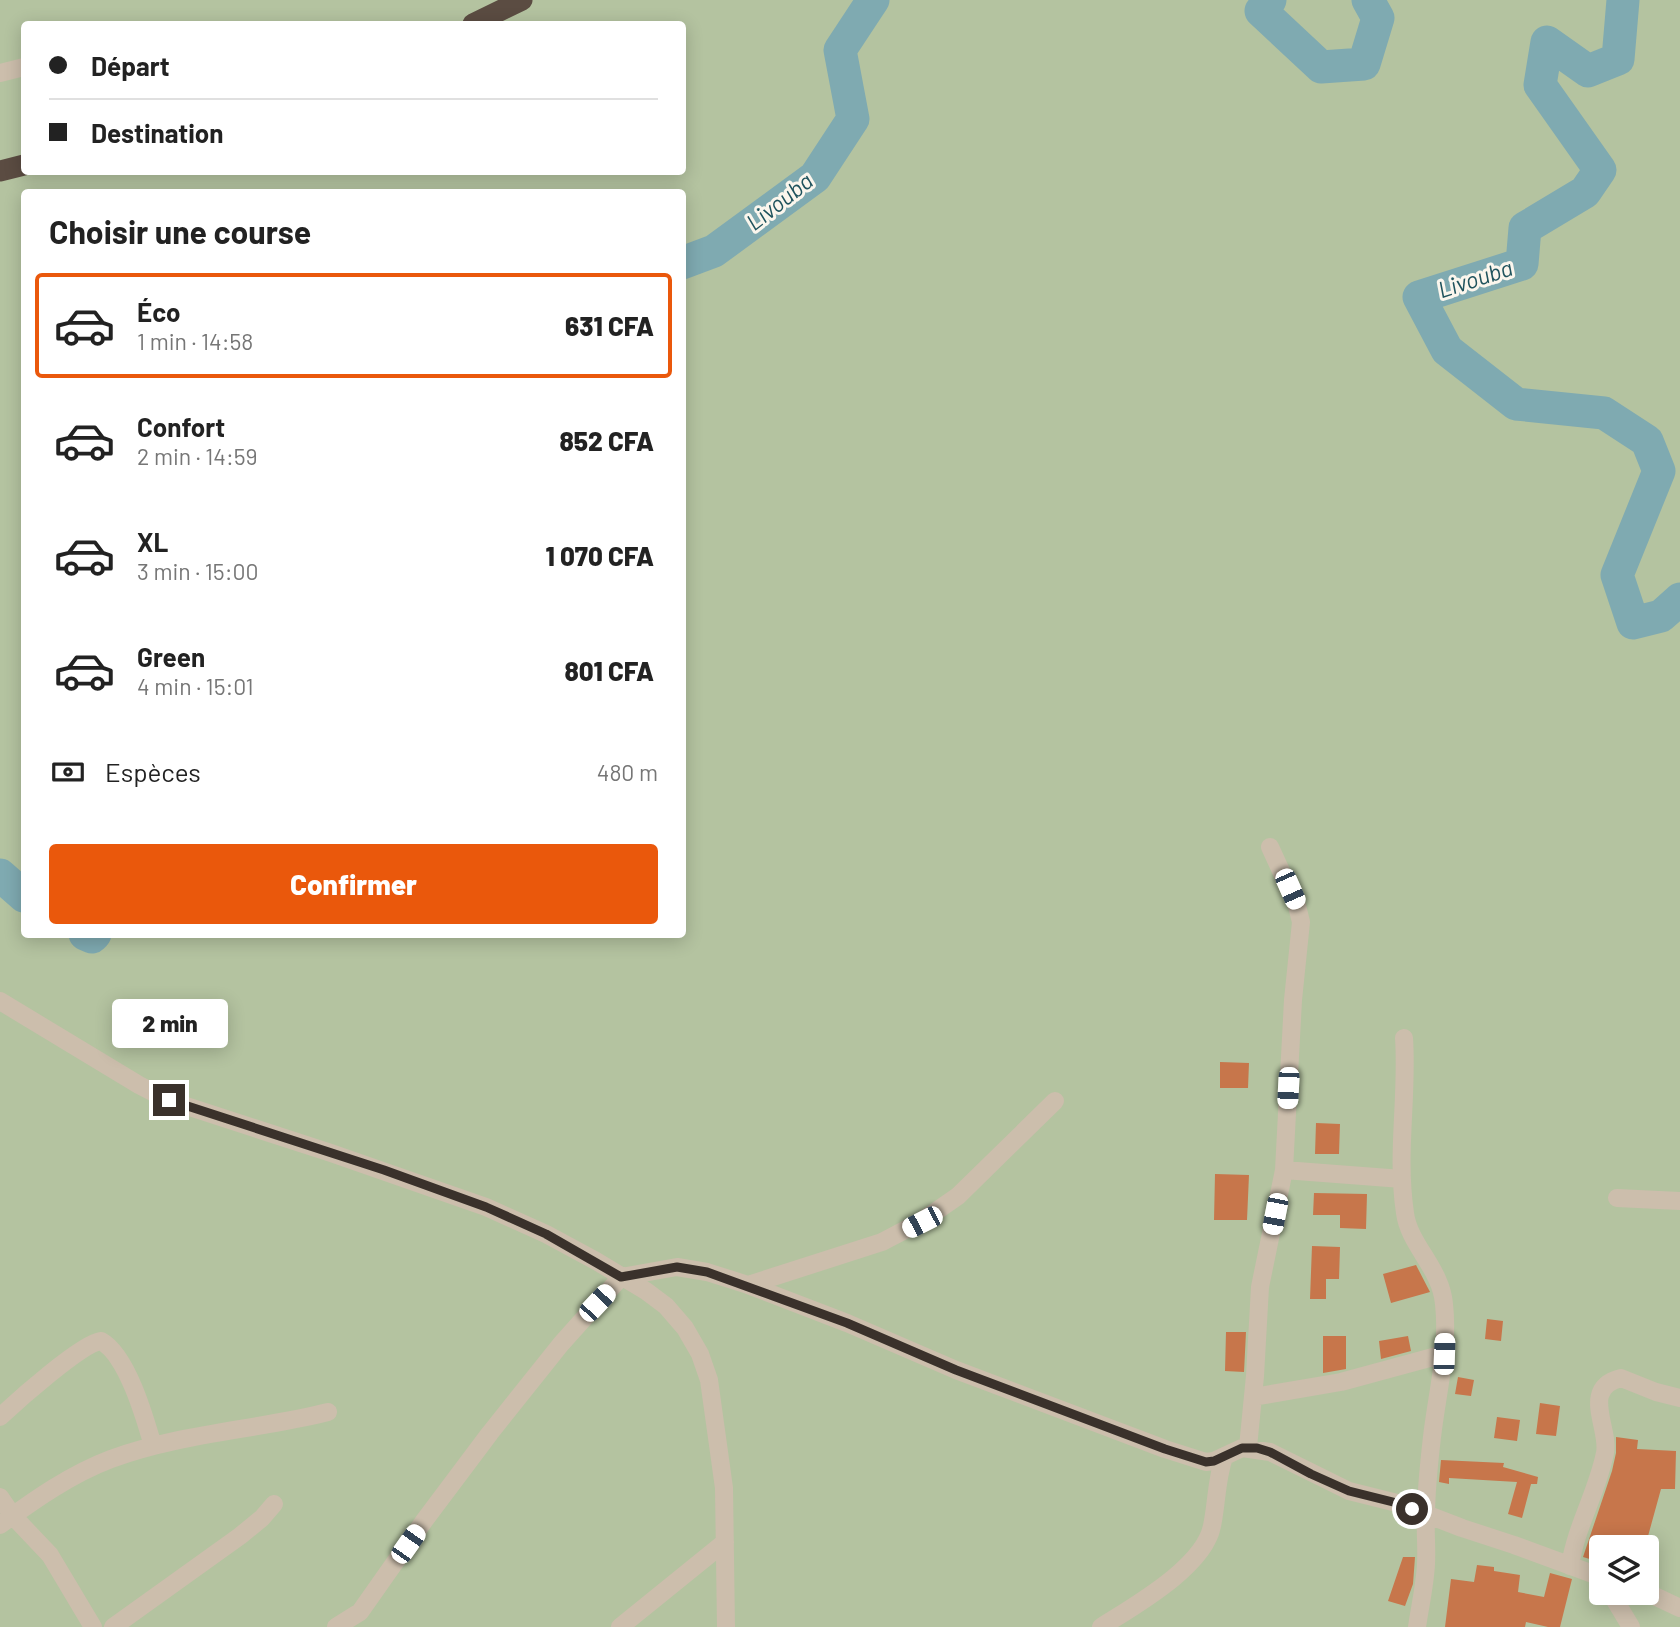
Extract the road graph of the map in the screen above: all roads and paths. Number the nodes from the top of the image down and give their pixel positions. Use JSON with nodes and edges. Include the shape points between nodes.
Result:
{"nodes":[{"id":1,"x":522,"y":0,"type":"edge"},
{"id":2,"x":479,"y":21,"type":"edge"},
{"id":3,"x":21,"y":68,"type":"edge"},
{"id":4,"x":0,"y":73,"type":"edge"},
{"id":5,"x":21,"y":166,"type":"edge"},
{"id":6,"x":0,"y":171,"type":"edge"},
{"id":7,"x":1270,"y":847,"type":"dead end"},
{"id":8,"x":0,"y":1001,"type":"edge"},
{"id":9,"x":1404,"y":1038,"type":"dead end"},
{"id":10,"x":1055,"y":1101,"type":"dead end"},
{"id":11,"x":1284,"y":1170,"type":"junction"},
{"id":12,"x":1402,"y":1179,"type":"junction"},
{"id":13,"x":1617,"y":1198,"type":"dead end"},
{"id":14,"x":1680,"y":1201,"type":"edge"},
{"id":15,"x":621,"y":1277,"type":"junction"},
{"id":16,"x":748,"y":1285,"type":"junction"},
{"id":17,"x":1444,"y":1354,"type":"junction"},
{"id":18,"x":1253,"y":1397,"type":"junction"},
{"id":19,"x":1680,"y":1398,"type":"edge"},
{"id":20,"x":328,"y":1412,"type":"dead end"},
{"id":21,"x":0,"y":1417,"type":"edge"},
{"id":22,"x":153,"y":1446,"type":"junction"},
{"id":23,"x":1248,"y":1447,"type":"junction"},
{"id":24,"x":1224,"y":1457,"type":"junction"},
{"id":25,"x":0,"y":1497,"type":"edge"},
{"id":26,"x":274,"y":1504,"type":"dead end"},
{"id":27,"x":1426,"y":1515,"type":"junction"},
{"id":28,"x":6,"y":1520,"type":"edge"},
{"id":29,"x":725,"y":1542,"type":"junction"},
{"id":30,"x":1570,"y":1566,"type":"junction"},
{"id":31,"x":1589,"y":1573,"type":"edge"},
{"id":32,"x":1659,"y":1598,"type":"edge"},
{"id":33,"x":727,"y":1605,"type":"junction"},
{"id":34,"x":1618,"y":1605,"type":"edge"},
{"id":35,"x":1680,"y":1608,"type":"edge"},
{"id":36,"x":93,"y":1627,"type":"edge"},
{"id":37,"x":113,"y":1627,"type":"edge"},
{"id":38,"x":336,"y":1627,"type":"edge"},
{"id":39,"x":620,"y":1627,"type":"edge"},
{"id":40,"x":726,"y":1627,"type":"edge"},
{"id":41,"x":741,"y":1627,"type":"edge"},
{"id":42,"x":1101,"y":1627,"type":"edge"},
{"id":43,"x":1418,"y":1627,"type":"edge"},
{"id":44,"x":1631,"y":1627,"type":"edge"}],
"edges":[{"from":1,"to":2,"type":"highway"},
{"from":3,"to":4,"type":"street"},
{"from":5,"to":6,"type":"highway"},
{"from":7,"to":11,"type":"street","via":[[1301,922]]},
{"from":8,"to":15,"type":"street","via":[[169,1100],[486,1207],[546,1234]]},
{"from":9,"to":12,"type":"street"},
{"from":10,"to":16,"type":"street","via":[[958,1196],[922,1222],[881,1242]]},
{"from":11,"to":12,"type":"street"},
{"from":11,"to":18,"type":"street","via":[[1261,1287]]},
{"from":12,"to":17,"type":"street","via":[[1409,1229],[1438,1281],[1444,1303]]},
{"from":13,"to":14,"type":"street"},
{"from":15,"to":16,"type":"street","via":[[677,1267]]},
{"from":15,"to":29,"type":"street","via":[[666,1306],[700,1354],[709,1380],[724,1488]]},
{"from":15,"to":38,"type":"street","via":[[561,1343],[490,1433],[360,1612]]},
{"from":16,"to":24,"type":"street","via":[[1165,1449],[1206,1462]]},
{"from":17,"to":18,"type":"street","via":[[1341,1382]]},
{"from":17,"to":27,"type":"street"},
{"from":18,"to":23,"type":"street"},
{"from":19,"to":30,"type":"street","via":[[1621,1378],[1603,1391],[1598,1409],[1606,1450],[1576,1531]]},
{"from":20,"to":22,"type":"street"},
{"from":21,"to":22,"type":"street","via":[[76,1355],[101,1341],[113,1351],[141,1405]]},
{"from":22,"to":28,"type":"street","via":[[61,1483]]},
{"from":23,"to":24,"type":"street"},
{"from":23,"to":27,"type":"street","via":[[1270,1452],[1349,1491]]},
{"from":24,"to":42,"type":"street","via":[[1212,1529],[1196,1556],[1170,1582]]},
{"from":25,"to":28,"type":"street"},
{"from":26,"to":37,"type":"street","via":[[240,1536]]},
{"from":27,"to":30,"type":"street"},
{"from":27,"to":43,"type":"street"},
{"from":28,"to":36,"type":"street","via":[[50,1555]]},
{"from":29,"to":33,"type":"street"},
{"from":29,"to":39,"type":"street"},
{"from":30,"to":31,"type":"street"},
{"from":32,"to":35,"type":"street"},
{"from":33,"to":40,"type":"street"},
{"from":33,"to":41,"type":"street"},
{"from":34,"to":44,"type":"street"}]}
